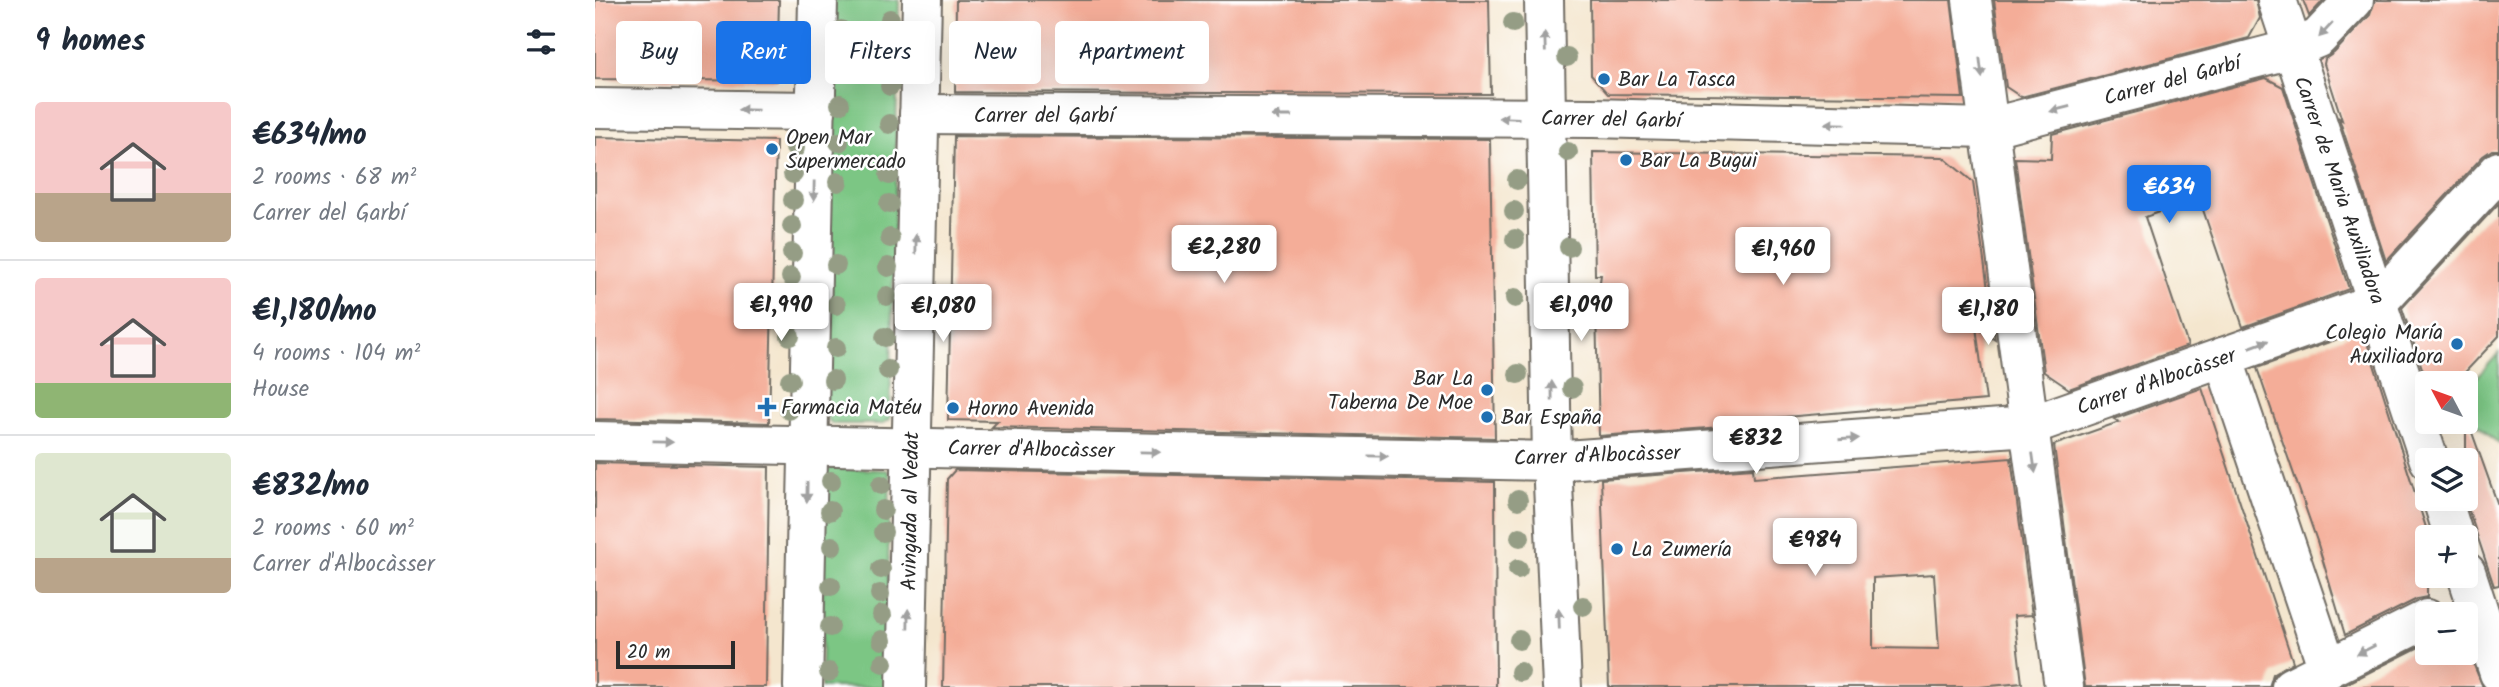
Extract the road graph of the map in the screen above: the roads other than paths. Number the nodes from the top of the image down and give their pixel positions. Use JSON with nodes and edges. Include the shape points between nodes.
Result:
{"nodes":[{"id":1,"x":818,"y":0,"type":"edge"},
{"id":2,"x":922,"y":0,"type":"edge"},
{"id":3,"x":1544,"y":0,"type":"edge"},
{"id":4,"x":1972,"y":0,"type":"edge"},
{"id":5,"x":2277,"y":0,"type":"edge"},
{"id":6,"x":2354,"y":0,"type":"edge"},
{"id":7,"x":2292,"y":49,"type":"junction"},
{"id":8,"x":595,"y":108,"type":"edge"},
{"id":9,"x":816,"y":111,"type":"junction"},
{"id":10,"x":919,"y":114,"type":"junction"},
{"id":11,"x":1546,"y":119,"type":"junction"},
{"id":12,"x":1988,"y":128,"type":"junction"},
{"id":13,"x":2499,"y":172,"type":"edge"},
{"id":14,"x":2378,"y":302,"type":"junction"},
{"id":15,"x":2223,"y":357,"type":"junction"},
{"id":16,"x":2029,"y":426,"type":"junction"},
{"id":17,"x":595,"y":441,"type":"edge"},
{"id":18,"x":808,"y":445,"type":"junction"},
{"id":19,"x":911,"y":447,"type":"junction"},
{"id":20,"x":2425,"y":448,"type":"edge"},
{"id":21,"x":1552,"y":461,"type":"junction"},
{"id":22,"x":2479,"y":583,"type":"edge"},
{"id":23,"x":2453,"y":602,"type":"edge"},
{"id":24,"x":2415,"y":625,"type":"edge"},
{"id":25,"x":2328,"y":669,"type":"junction"},
{"id":26,"x":2499,"y":673,"type":"edge"},
{"id":27,"x":803,"y":687,"type":"edge"},
{"id":28,"x":906,"y":687,"type":"edge"},
{"id":29,"x":1562,"y":687,"type":"edge"},
{"id":30,"x":2064,"y":687,"type":"edge"},
{"id":31,"x":2291,"y":687,"type":"edge"}],
"edges":[{"from":1,"to":9,"type":"street"},
{"from":2,"to":10,"type":"street","name":"Avinguda al Vedat"},
{"from":11,"to":3,"type":"street","one_way":true},
{"from":4,"to":12,"type":"street","one_way":true},
{"from":5,"to":7,"type":"street","name":"Carrer de Maria Auxiliadora"},
{"from":6,"to":7,"type":"street","name":"Carrer del Garbí","one_way":true,"via":[[2318,38]]},
{"from":7,"to":12,"type":"street","name":"Carrer del Garbí","one_way":true},
{"from":7,"to":14,"type":"street","name":"Carrer de Maria Auxiliadora"},
{"from":9,"to":8,"type":"street","one_way":true},
{"from":9,"to":18,"type":"street","one_way":true},
{"from":11,"to":10,"type":"street","name":"Carrer del Garbí","one_way":true},
{"from":19,"to":10,"type":"street","name":"Avinguda al Vedat","one_way":true},
{"from":12,"to":11,"type":"street","name":"Carrer del Garbí","one_way":true},
{"from":21,"to":11,"type":"street","one_way":true},
{"from":12,"to":16,"type":"street"},
{"from":13,"to":14,"type":"street","name":"Carrer d'Albocàsser"},
{"from":15,"to":14,"type":"street","name":"Carrer d'Albocàsser","one_way":true},
{"from":14,"to":20,"type":"street","name":"Carrer de Maria Auxiliadora"},
{"from":15,"to":16,"type":"street","name":"Carrer d'Albocàsser"},
{"from":15,"to":25,"type":"street"},
{"from":21,"to":16,"type":"street","name":"Carrer d'Albocàsser","one_way":true},
{"from":16,"to":30,"type":"street","one_way":true},
{"from":17,"to":18,"type":"street","name":"Avinguda al Vedat","one_way":true},
{"from":18,"to":19,"type":"street","name":"Avinguda al Vedat"},
{"from":18,"to":27,"type":"street","one_way":true},
{"from":19,"to":21,"type":"street","name":"Carrer d'Albocàsser","one_way":true},
{"from":28,"to":19,"type":"street","name":"Avinguda al Vedat","one_way":true},
{"from":29,"to":21,"type":"street","one_way":true},
{"from":22,"to":23,"type":"street"},
{"from":22,"to":26,"type":"street"},
{"from":24,"to":25,"type":"street","one_way":true},
{"from":25,"to":31,"type":"street"}]}
